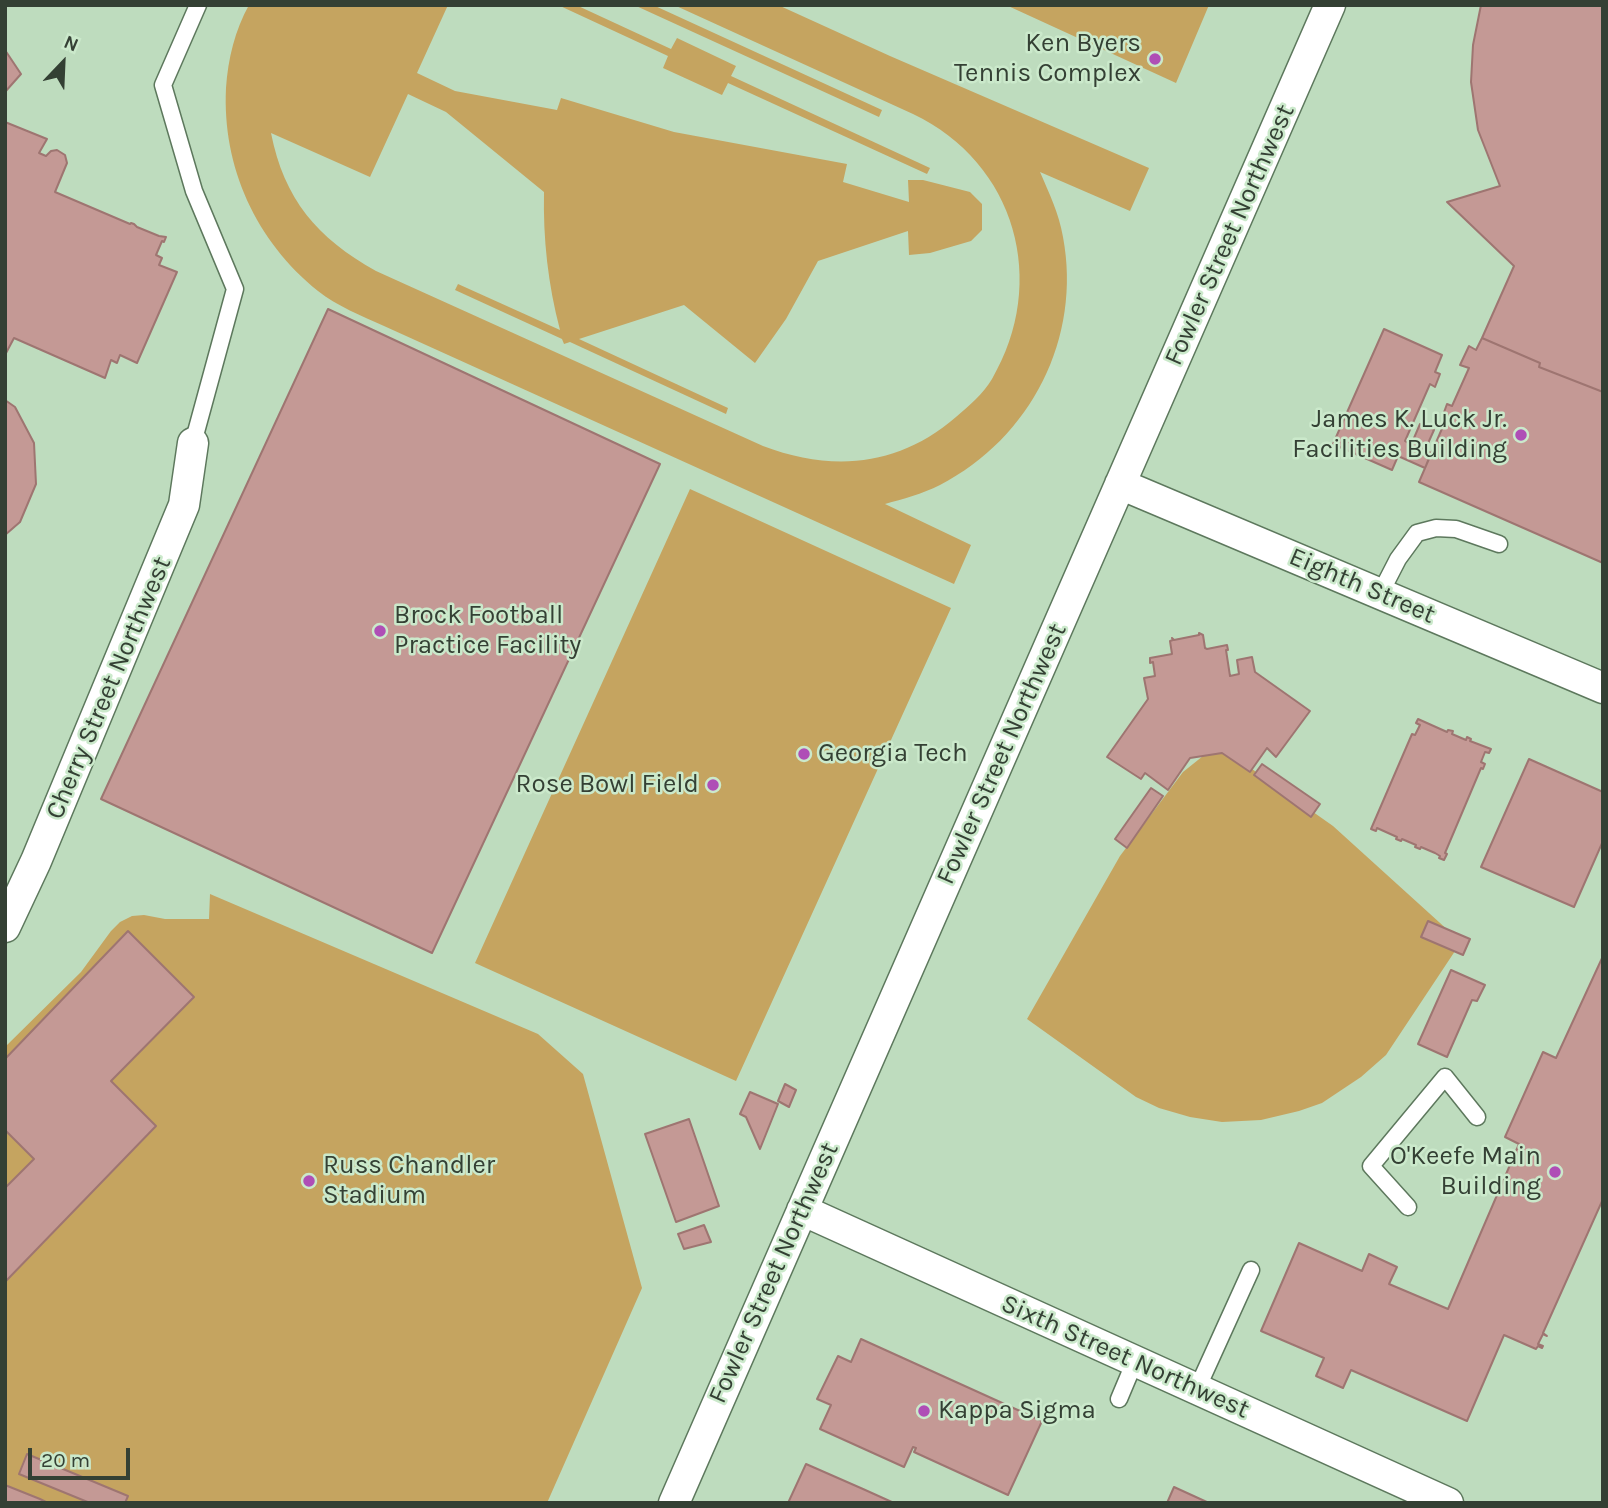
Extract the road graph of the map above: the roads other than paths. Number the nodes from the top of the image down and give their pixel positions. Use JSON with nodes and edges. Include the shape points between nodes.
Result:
{"nodes":[{"id":1,"x":198,"y":5,"type":"edge"},
{"id":2,"x":1330,"y":5,"type":"edge"},
{"id":3,"x":193,"y":443,"type":"joint"},
{"id":4,"x":1121,"y":484,"type":"junction"},
{"id":5,"x":1499,"y":544,"type":"dead end"},
{"id":6,"x":1380,"y":594,"type":"junction"},
{"id":7,"x":1603,"y":688,"type":"edge"},
{"id":8,"x":5,"y":926,"type":"edge"},
{"id":9,"x":1477,"y":1117,"type":"dead end"},
{"id":10,"x":1408,"y":1207,"type":"dead end"},
{"id":11,"x":802,"y":1210,"type":"junction"},
{"id":12,"x":1251,"y":1270,"type":"dead end"},
{"id":13,"x":1135,"y":1361,"type":"junction"},
{"id":14,"x":1197,"y":1389,"type":"junction"},
{"id":15,"x":1119,"y":1399,"type":"dead end"},
{"id":16,"x":674,"y":1503,"type":"edge"},
{"id":17,"x":1448,"y":1503,"type":"edge"}],
"edges":[{"from":1,"to":3,"type":"lane","via":[[163,85],[194,191],[235,289]]},
{"from":2,"to":4,"type":"street","name":"Fowler Street Northwest"},
{"from":3,"to":8,"type":"street","name":"Cherry Street Northwest","via":[[184,505]]},
{"from":4,"to":6,"type":"street","name":"Eighth Street"},
{"from":4,"to":11,"type":"street","name":"Fowler Street Northwest"},
{"from":5,"to":6,"type":"lane","via":[[1456,529],[1417,533]]},
{"from":6,"to":7,"type":"street","name":"Eighth Street"},
{"from":9,"to":10,"type":"lane","via":[[1445,1077],[1371,1166]]},
{"from":11,"to":13,"type":"street","name":"Sixth Street Northwest"},
{"from":11,"to":16,"type":"street","name":"Fowler Street Northwest"},
{"from":12,"to":14,"type":"lane"},
{"from":13,"to":14,"type":"street","name":"Sixth Street Northwest"},
{"from":13,"to":15,"type":"lane"},
{"from":14,"to":17,"type":"street","name":"Sixth Street Northwest"}]}
